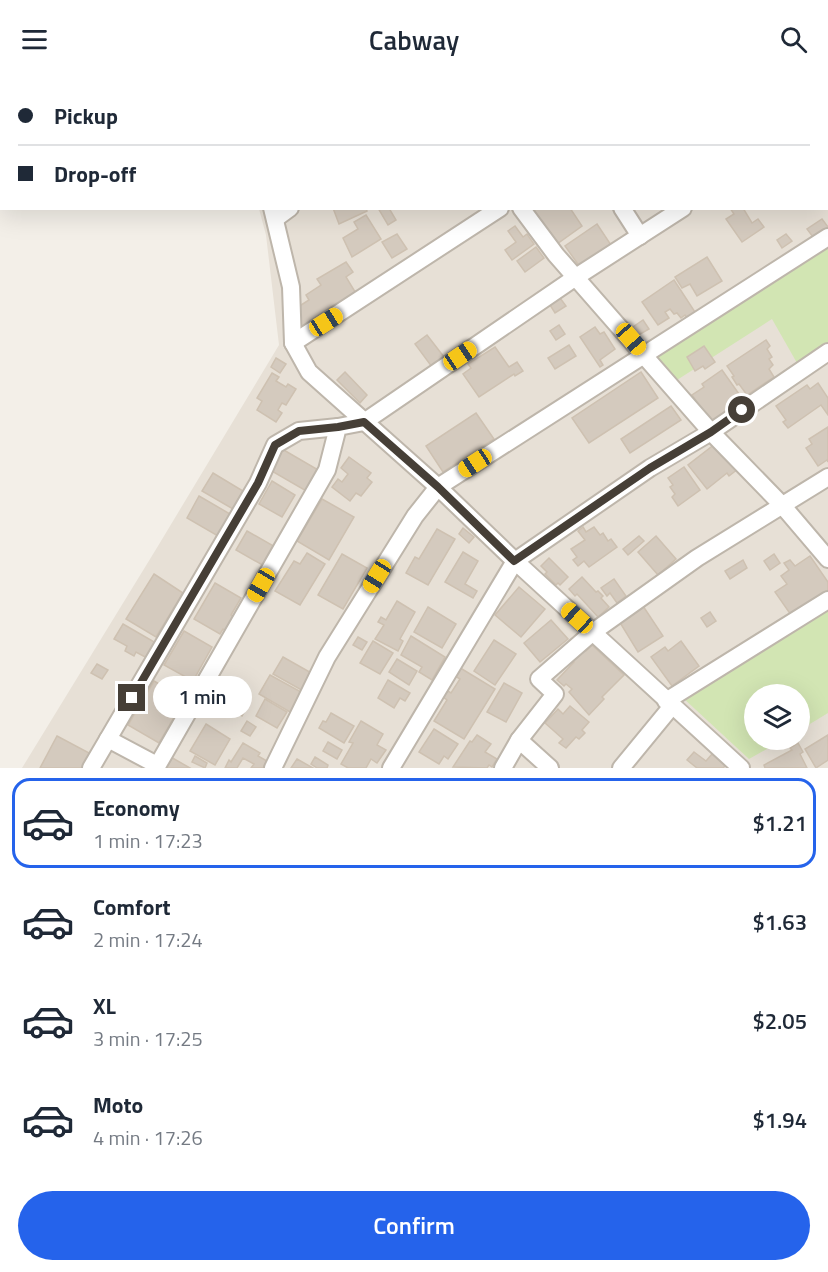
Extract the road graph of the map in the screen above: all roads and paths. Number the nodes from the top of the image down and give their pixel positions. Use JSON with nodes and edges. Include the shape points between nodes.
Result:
{"nodes":[{"id":1,"x":497,"y":210,"type":"edge"},
{"id":2,"x":522,"y":210,"type":"edge"},
{"id":3,"x":623,"y":210,"type":"edge"},
{"id":4,"x":680,"y":210,"type":"edge"},
{"id":5,"x":274,"y":214,"type":"edge"},
{"id":6,"x":640,"y":236,"type":"junction"},
{"id":7,"x":828,"y":237,"type":"edge"},
{"id":8,"x":576,"y":277,"type":"junction"},
{"id":9,"x":293,"y":343,"type":"junction"},
{"id":10,"x":828,"y":352,"type":"edge"},
{"id":11,"x":645,"y":355,"type":"junction"},
{"id":12,"x":364,"y":422,"type":"junction"},
{"id":13,"x":338,"y":427,"type":"junction"},
{"id":14,"x":711,"y":432,"type":"junction"},
{"id":15,"x":828,"y":477,"type":"edge"},
{"id":16,"x":438,"y":487,"type":"junction"},
{"id":17,"x":782,"y":505,"type":"junction"},
{"id":18,"x":828,"y":559,"type":"edge"},
{"id":19,"x":514,"y":561,"type":"junction"},
{"id":20,"x":828,"y":600,"type":"edge"},
{"id":21,"x":592,"y":632,"type":"junction"},
{"id":22,"x":669,"y":703,"type":"junction"},
{"id":23,"x":108,"y":739,"type":"junction"},
{"id":24,"x":519,"y":740,"type":"junction"},
{"id":25,"x":156,"y":767,"type":"edge"},
{"id":26,"x":90,"y":768,"type":"edge"},
{"id":27,"x":273,"y":768,"type":"edge"},
{"id":28,"x":391,"y":768,"type":"edge"},
{"id":29,"x":503,"y":768,"type":"edge"},
{"id":30,"x":550,"y":768,"type":"edge"},
{"id":31,"x":621,"y":768,"type":"edge"},
{"id":32,"x":741,"y":768,"type":"edge"}],
"edges":[{"from":1,"to":9,"type":"street"},
{"from":2,"to":8,"type":"street"},
{"from":3,"to":6,"type":"street"},
{"from":4,"to":6,"type":"street"},
{"from":5,"to":9,"type":"street","via":[[291,287]]},
{"from":6,"to":8,"type":"street"},
{"from":7,"to":11,"type":"street"},
{"from":8,"to":11,"type":"street"},
{"from":8,"to":12,"type":"street"},
{"from":9,"to":12,"type":"street","via":[[309,372]]},
{"from":10,"to":14,"type":"street"},
{"from":11,"to":14,"type":"street"},
{"from":11,"to":16,"type":"street"},
{"from":12,"to":13,"type":"street"},
{"from":12,"to":16,"type":"street"},
{"from":13,"to":23,"type":"street","via":[[299,431],[275,445],[258,483]]},
{"from":13,"to":25,"type":"street","via":[[327,470]]},
{"from":14,"to":17,"type":"street"},
{"from":14,"to":19,"type":"street","via":[[650,468]]},
{"from":15,"to":17,"type":"street"},
{"from":16,"to":19,"type":"street"},
{"from":16,"to":27,"type":"street","via":[[415,516],[327,657]]},
{"from":17,"to":18,"type":"street"},
{"from":17,"to":21,"type":"street"},
{"from":19,"to":21,"type":"street"},
{"from":19,"to":28,"type":"street"},
{"from":20,"to":22,"type":"street"},
{"from":21,"to":22,"type":"street"},
{"from":21,"to":24,"type":"street","via":[[539,679],[555,694]]},
{"from":22,"to":31,"type":"street"},
{"from":22,"to":32,"type":"street"},
{"from":23,"to":25,"type":"street"},
{"from":23,"to":26,"type":"street"},
{"from":24,"to":29,"type":"street"},
{"from":24,"to":30,"type":"street"}]}
